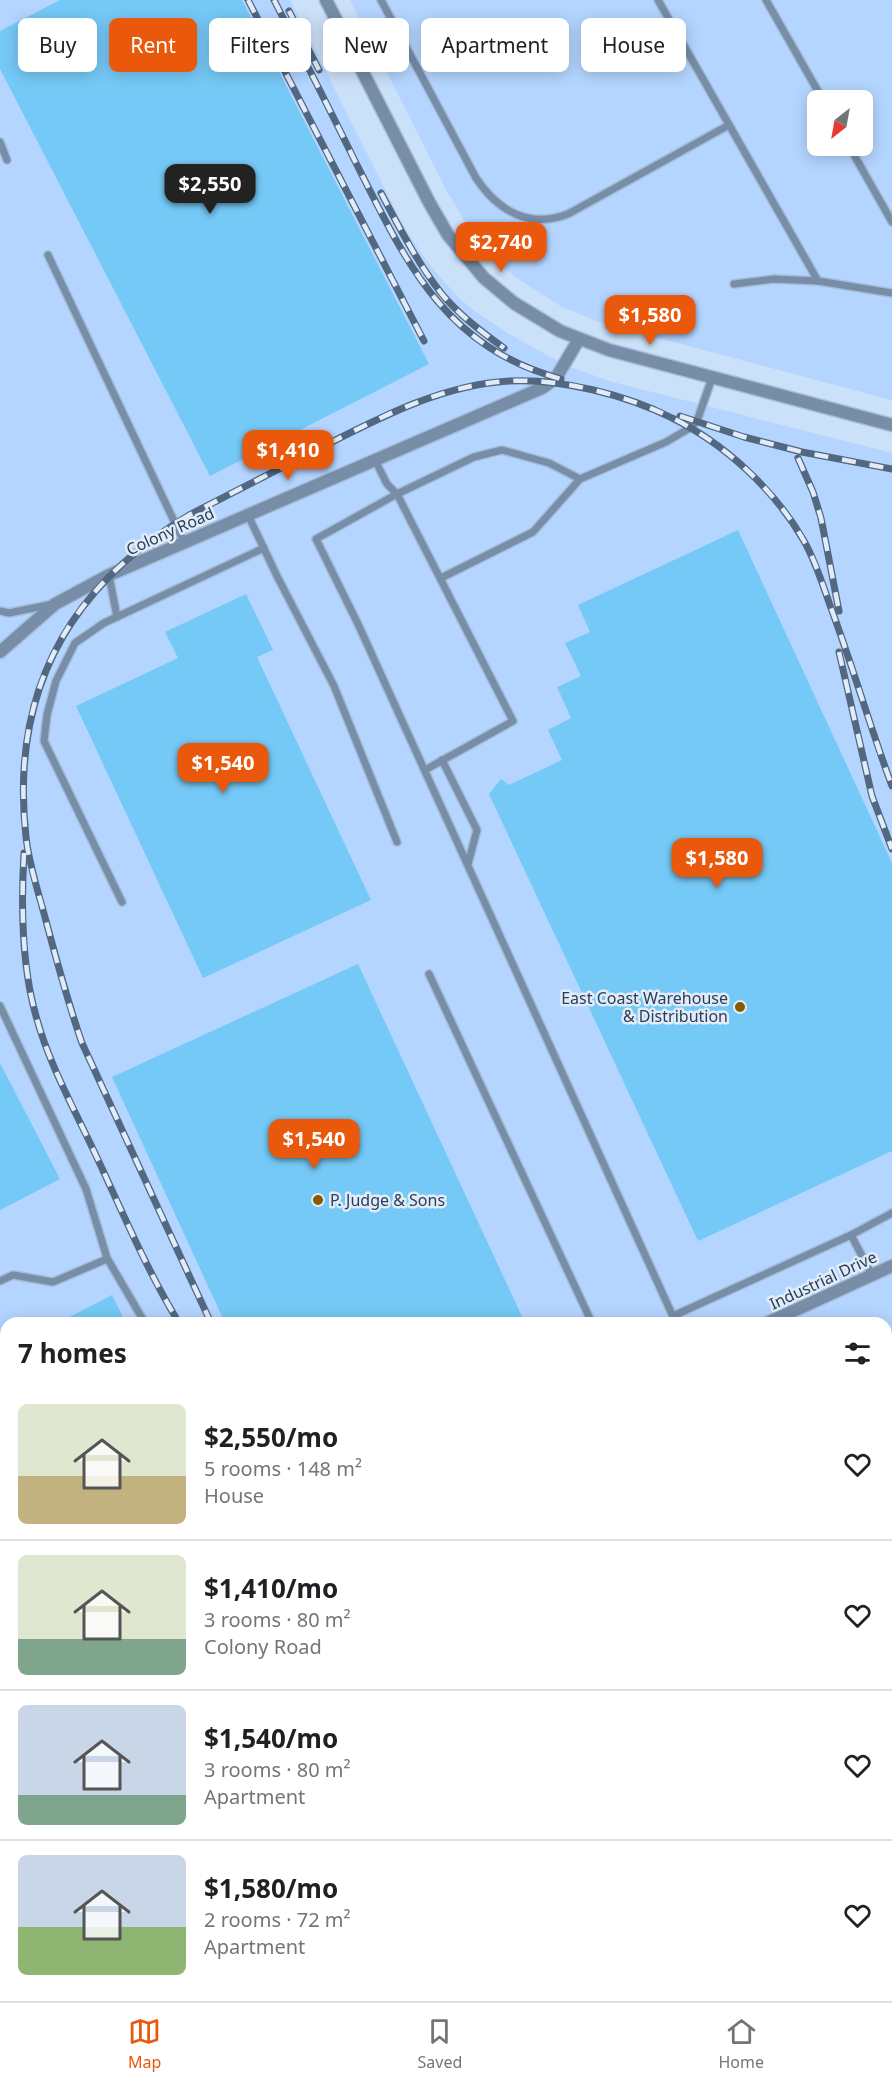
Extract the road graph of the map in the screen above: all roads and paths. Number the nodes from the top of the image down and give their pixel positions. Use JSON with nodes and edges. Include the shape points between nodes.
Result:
{"nodes":[{"id":1,"x":327,"y":0,"type":"edge"},
{"id":2,"x":381,"y":0,"type":"edge"},
{"id":3,"x":658,"y":0,"type":"edge"},
{"id":4,"x":766,"y":0,"type":"edge"},
{"id":5,"x":817,"y":90,"type":"edge"},
{"id":6,"x":729,"y":125,"type":"junction"},
{"id":7,"x":0,"y":142,"type":"edge"},
{"id":8,"x":855,"y":156,"type":"edge"},
{"id":9,"x":7,"y":160,"type":"dead end"},
{"id":10,"x":892,"y":222,"type":"edge"},
{"id":11,"x":48,"y":255,"type":"dead end"},
{"id":12,"x":818,"y":280,"type":"junction"},
{"id":13,"x":734,"y":284,"type":"dead end"},
{"id":14,"x":892,"y":292,"type":"edge"},
{"id":15,"x":579,"y":339,"type":"junction"},
{"id":16,"x":712,"y":378,"type":"junction"},
{"id":17,"x":892,"y":425,"type":"edge"},
{"id":18,"x":375,"y":460,"type":"junction"},
{"id":19,"x":580,"y":479,"type":"junction"},
{"id":20,"x":397,"y":494,"type":"junction"},
{"id":21,"x":248,"y":515,"type":"junction"},
{"id":22,"x":184,"y":542,"type":"junction"},
{"id":23,"x":264,"y":548,"type":"junction"},
{"id":24,"x":109,"y":575,"type":"junction"},
{"id":25,"x":441,"y":578,"type":"junction"},
{"id":26,"x":55,"y":604,"type":"junction"},
{"id":27,"x":0,"y":611,"type":"edge"},
{"id":28,"x":117,"y":617,"type":"junction"},
{"id":29,"x":0,"y":652,"type":"edge"},
{"id":30,"x":442,"y":760,"type":"junction"},
{"id":31,"x":425,"y":770,"type":"junction"},
{"id":32,"x":397,"y":842,"type":"dead end"},
{"id":33,"x":468,"y":864,"type":"junction"},
{"id":34,"x":122,"y":902,"type":"dead end"},
{"id":35,"x":429,"y":974,"type":"dead end"},
{"id":36,"x":0,"y":1006,"type":"edge"},
{"id":37,"x":892,"y":1213,"type":"edge"},
{"id":38,"x":851,"y":1235,"type":"junction"},
{"id":39,"x":107,"y":1259,"type":"junction"},
{"id":40,"x":892,"y":1266,"type":"edge"},
{"id":41,"x":872,"y":1275,"type":"junction"},
{"id":42,"x":0,"y":1281,"type":"edge"},
{"id":43,"x":141,"y":1317,"type":"edge"},
{"id":44,"x":588,"y":1317,"type":"edge"},
{"id":45,"x":673,"y":1317,"type":"edge"},
{"id":46,"x":678,"y":1317,"type":"edge"},
{"id":47,"x":780,"y":1317,"type":"edge"}],
"edges":[{"from":1,"to":15,"type":"street","via":[[429,202],[459,249],[484,278],[514,303]]},
{"from":2,"to":6,"type":"lane","via":[[483,189],[501,205],[530,219],[550,220],[577,210]]},
{"from":3,"to":6,"type":"lane"},
{"from":4,"to":5,"type":"lane"},
{"from":6,"to":12,"type":"lane"},
{"from":7,"to":9,"type":"lane"},
{"from":8,"to":10,"type":"lane"},
{"from":11,"to":22,"type":"lane"},
{"from":12,"to":13,"type":"lane","via":[[774,279]]},
{"from":12,"to":14,"type":"lane"},
{"from":15,"to":16,"type":"street"},
{"from":15,"to":18,"type":"street","name":"Colony Road","via":[[551,383]]},
{"from":16,"to":17,"type":"street"},
{"from":16,"to":19,"type":"lane","via":[[697,421],[690,428]]},
{"from":18,"to":20,"type":"lane"},
{"from":18,"to":21,"type":"street","name":"Colony Road"},
{"from":19,"to":20,"type":"lane","via":[[549,463],[502,450],[474,457]]},
{"from":19,"to":25,"type":"lane","via":[[533,532]]},
{"from":20,"to":25,"type":"lane"},
{"from":20,"to":31,"type":"lane","via":[[316,539]]},
{"from":21,"to":22,"type":"street","name":"Colony Road"},
{"from":21,"to":23,"type":"lane"},
{"from":22,"to":24,"type":"street","name":"Colony Road"},
{"from":23,"to":28,"type":"lane"},
{"from":23,"to":32,"type":"lane","via":[[334,686]]},
{"from":24,"to":26,"type":"street","name":"Colony Road"},
{"from":24,"to":28,"type":"lane"},
{"from":25,"to":30,"type":"lane","via":[[513,721]]},
{"from":26,"to":27,"type":"lane"},
{"from":26,"to":29,"type":"street","name":"Colony Road"},
{"from":28,"to":34,"type":"lane","via":[[75,643],[56,681],[44,741]]},
{"from":30,"to":31,"type":"lane"},
{"from":30,"to":33,"type":"lane","via":[[477,830]]},
{"from":31,"to":33,"type":"lane"},
{"from":33,"to":45,"type":"lane"},
{"from":35,"to":44,"type":"lane"},
{"from":36,"to":39,"type":"lane","via":[[86,1189]]},
{"from":37,"to":38,"type":"lane"},
{"from":38,"to":41,"type":"lane"},
{"from":38,"to":46,"type":"lane"},
{"from":39,"to":42,"type":"lane","via":[[53,1282],[13,1275]]},
{"from":39,"to":43,"type":"lane"},
{"from":40,"to":41,"type":"street","name":"Industrial Drive"},
{"from":41,"to":47,"type":"street","name":"Industrial Drive"}]}
